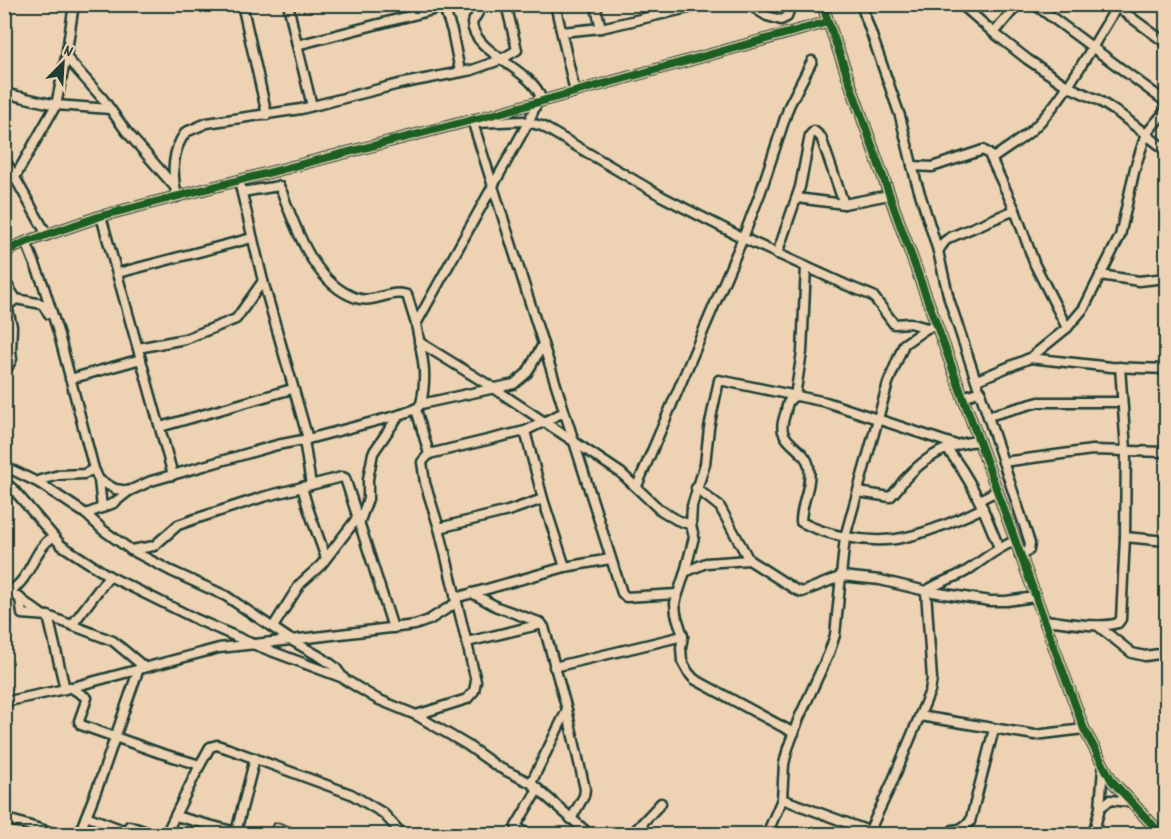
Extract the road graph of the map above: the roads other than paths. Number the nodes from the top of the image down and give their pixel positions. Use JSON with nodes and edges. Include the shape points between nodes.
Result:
{"nodes":[{"id":1,"x":74,"y":4,"type":"edge"},
{"id":2,"x":242,"y":4,"type":"edge"},
{"id":3,"x":288,"y":4,"type":"edge"},
{"id":4,"x":456,"y":4,"type":"edge"},
{"id":5,"x":483,"y":4,"type":"edge"},
{"id":6,"x":506,"y":4,"type":"edge"},
{"id":7,"x":555,"y":4,"type":"edge"},
{"id":8,"x":594,"y":4,"type":"edge"},
{"id":9,"x":706,"y":4,"type":"edge"},
{"id":10,"x":748,"y":4,"type":"edge"},
{"id":11,"x":791,"y":4,"type":"edge"},
{"id":12,"x":822,"y":4,"type":"edge"},
{"id":13,"x":861,"y":4,"type":"edge"},
{"id":14,"x":961,"y":4,"type":"edge"},
{"id":15,"x":1018,"y":4,"type":"edge"},
{"id":16,"x":1034,"y":4,"type":"edge"},
{"id":17,"x":444,"y":6,"type":"edge"},
{"id":18,"x":1116,"y":6,"type":"edge"},
{"id":19,"x":828,"y":22,"type":"junction"},
{"id":20,"x":601,"y":28,"type":"junction"},
{"id":21,"x":562,"y":32,"type":"junction"},
{"id":22,"x":994,"y":33,"type":"junction"},
{"id":23,"x":1167,"y":43,"type":"edge"},
{"id":24,"x":297,"y":45,"type":"junction"},
{"id":25,"x":1091,"y":46,"type":"junction"},
{"id":26,"x":66,"y":57,"type":"junction"},
{"id":27,"x":500,"y":60,"type":"junction"},
{"id":28,"x":812,"y":61,"type":"dead end"},
{"id":29,"x":460,"y":71,"type":"junction"},
{"id":30,"x":1067,"y":86,"type":"junction"},
{"id":31,"x":575,"y":92,"type":"junction"},
{"id":32,"x":4,"y":93,"type":"edge"},
{"id":33,"x":539,"y":101,"type":"junction"},
{"id":34,"x":1167,"y":102,"type":"edge"},
{"id":35,"x":56,"y":105,"type":"junction"},
{"id":36,"x":312,"y":106,"type":"junction"},
{"id":37,"x":110,"y":109,"type":"junction"},
{"id":38,"x":1167,"y":110,"type":"edge"},
{"id":39,"x":267,"y":115,"type":"junction"},
{"id":40,"x":529,"y":121,"type":"junction"},
{"id":41,"x":472,"y":122,"type":"junction"},
{"id":42,"x":1146,"y":134,"type":"junction"},
{"id":43,"x":1167,"y":150,"type":"edge"},
{"id":44,"x":4,"y":158,"type":"edge"},
{"id":45,"x":992,"y":159,"type":"junction"},
{"id":46,"x":912,"y":166,"type":"junction"},
{"id":47,"x":15,"y":177,"type":"junction"},
{"id":48,"x":4,"y":179,"type":"edge"},
{"id":49,"x":239,"y":181,"type":"junction"},
{"id":50,"x":174,"y":186,"type":"junction"},
{"id":51,"x":492,"y":186,"type":"junction"},
{"id":52,"x":242,"y":192,"type":"junction"},
{"id":53,"x":889,"y":195,"type":"junction"},
{"id":54,"x":177,"y":197,"type":"junction"},
{"id":55,"x":797,"y":198,"type":"junction"},
{"id":56,"x":844,"y":204,"type":"junction"},
{"id":57,"x":1015,"y":210,"type":"junction"},
{"id":58,"x":101,"y":216,"type":"junction"},
{"id":59,"x":47,"y":235,"type":"junction"},
{"id":60,"x":252,"y":238,"type":"junction"},
{"id":61,"x":743,"y":238,"type":"junction"},
{"id":62,"x":26,"y":242,"type":"junction"},
{"id":63,"x":938,"y":251,"type":"junction"},
{"id":64,"x":4,"y":252,"type":"edge"},
{"id":65,"x":777,"y":254,"type":"junction"},
{"id":66,"x":806,"y":267,"type":"junction"},
{"id":67,"x":118,"y":273,"type":"junction"},
{"id":68,"x":1100,"y":275,"type":"junction"},
{"id":69,"x":1167,"y":278,"type":"edge"},
{"id":70,"x":4,"y":280,"type":"edge"},
{"id":71,"x":263,"y":281,"type":"junction"},
{"id":72,"x":16,"y":299,"type":"junction"},
{"id":73,"x":6,"y":307,"type":"edge"},
{"id":74,"x":52,"y":318,"type":"junction"},
{"id":75,"x":416,"y":324,"type":"junction"},
{"id":76,"x":932,"y":326,"type":"junction"},
{"id":77,"x":1067,"y":328,"type":"junction"},
{"id":78,"x":419,"y":342,"type":"junction"},
{"id":79,"x":542,"y":346,"type":"junction"},
{"id":80,"x":138,"y":348,"type":"junction"},
{"id":81,"x":8,"y":350,"type":"edge"},
{"id":82,"x":1030,"y":358,"type":"junction"},
{"id":83,"x":141,"y":359,"type":"junction"},
{"id":84,"x":1120,"y":367,"type":"junction"},
{"id":85,"x":1167,"y":369,"type":"edge"},
{"id":86,"x":4,"y":374,"type":"edge"},
{"id":87,"x":70,"y":379,"type":"junction"},
{"id":88,"x":977,"y":380,"type":"junction"},
{"id":89,"x":292,"y":389,"type":"junction"},
{"id":90,"x":495,"y":389,"type":"junction"},
{"id":91,"x":981,"y":392,"type":"junction"},
{"id":92,"x":795,"y":396,"type":"junction"},
{"id":93,"x":963,"y":397,"type":"junction"},
{"id":94,"x":1122,"y":402,"type":"junction"},
{"id":95,"x":418,"y":407,"type":"junction"},
{"id":96,"x":564,"y":412,"type":"junction"},
{"id":97,"x":399,"y":415,"type":"junction"},
{"id":98,"x":988,"y":416,"type":"junction"},
{"id":99,"x":879,"y":418,"type":"junction"},
{"id":100,"x":545,"y":422,"type":"junction"},
{"id":101,"x":160,"y":427,"type":"junction"},
{"id":102,"x":525,"y":431,"type":"junction"},
{"id":103,"x":306,"y":440,"type":"junction"},
{"id":104,"x":978,"y":441,"type":"junction"},
{"id":105,"x":575,"y":444,"type":"junction"},
{"id":106,"x":956,"y":445,"type":"junction"},
{"id":107,"x":946,"y":449,"type":"junction"},
{"id":108,"x":1126,"y":450,"type":"junction"},
{"id":109,"x":1167,"y":452,"type":"edge"},
{"id":110,"x":429,"y":454,"type":"junction"},
{"id":111,"x":1003,"y":462,"type":"junction"},
{"id":112,"x":4,"y":466,"type":"edge"},
{"id":113,"x":94,"y":469,"type":"junction"},
{"id":114,"x":173,"y":475,"type":"junction"},
{"id":115,"x":1008,"y":479,"type":"junction"},
{"id":116,"x":99,"y":480,"type":"junction"},
{"id":117,"x":4,"y":481,"type":"edge"},
{"id":118,"x":39,"y":483,"type":"junction"},
{"id":119,"x":311,"y":485,"type":"junction"},
{"id":120,"x":637,"y":486,"type":"junction"},
{"id":121,"x":302,"y":487,"type":"junction"},
{"id":122,"x":995,"y":487,"type":"junction"},
{"id":123,"x":696,"y":488,"type":"junction"},
{"id":124,"x":129,"y":491,"type":"junction"},
{"id":125,"x":858,"y":492,"type":"junction"},
{"id":126,"x":543,"y":499,"type":"junction"},
{"id":127,"x":981,"y":504,"type":"junction"},
{"id":128,"x":102,"y":508,"type":"junction"},
{"id":129,"x":86,"y":514,"type":"junction"},
{"id":130,"x":359,"y":519,"type":"junction"},
{"id":131,"x":691,"y":525,"type":"junction"},
{"id":132,"x":439,"y":528,"type":"junction"},
{"id":133,"x":53,"y":537,"type":"junction"},
{"id":134,"x":845,"y":537,"type":"junction"},
{"id":135,"x":1125,"y":537,"type":"junction"},
{"id":136,"x":1015,"y":540,"type":"junction"},
{"id":137,"x":1167,"y":541,"type":"edge"},
{"id":138,"x":999,"y":548,"type":"junction"},
{"id":139,"x":131,"y":550,"type":"junction"},
{"id":140,"x":1020,"y":556,"type":"junction"},
{"id":141,"x":327,"y":558,"type":"junction"},
{"id":142,"x":610,"y":559,"type":"junction"},
{"id":143,"x":749,"y":560,"type":"junction"},
{"id":144,"x":565,"y":567,"type":"junction"},
{"id":145,"x":686,"y":572,"type":"junction"},
{"id":146,"x":109,"y":576,"type":"junction"},
{"id":147,"x":842,"y":576,"type":"junction"},
{"id":148,"x":8,"y":588,"type":"edge"},
{"id":149,"x":926,"y":591,"type":"junction"},
{"id":150,"x":472,"y":593,"type":"junction"},
{"id":151,"x":677,"y":594,"type":"junction"},
{"id":152,"x":1035,"y":597,"type":"junction"},
{"id":153,"x":456,"y":601,"type":"junction"},
{"id":154,"x":45,"y":615,"type":"junction"},
{"id":155,"x":1044,"y":620,"type":"junction"},
{"id":156,"x":542,"y":624,"type":"junction"},
{"id":157,"x":72,"y":625,"type":"junction"},
{"id":158,"x":1098,"y":626,"type":"junction"},
{"id":159,"x":273,"y":627,"type":"junction"},
{"id":160,"x":393,"y":628,"type":"junction"},
{"id":161,"x":683,"y":636,"type":"junction"},
{"id":162,"x":291,"y":640,"type":"junction"},
{"id":163,"x":467,"y":642,"type":"junction"},
{"id":164,"x":255,"y":645,"type":"junction"},
{"id":165,"x":1167,"y":653,"type":"edge"},
{"id":166,"x":141,"y":667,"type":"junction"},
{"id":167,"x":554,"y":667,"type":"junction"},
{"id":168,"x":344,"y":679,"type":"junction"},
{"id":169,"x":67,"y":688,"type":"junction"},
{"id":170,"x":4,"y":702,"type":"edge"},
{"id":171,"x":567,"y":710,"type":"junction"},
{"id":172,"x":416,"y":715,"type":"junction"},
{"id":173,"x":920,"y":716,"type":"junction"},
{"id":174,"x":994,"y":729,"type":"junction"},
{"id":175,"x":1084,"y":729,"type":"junction"},
{"id":176,"x":794,"y":733,"type":"junction"},
{"id":177,"x":114,"y":738,"type":"junction"},
{"id":178,"x":255,"y":758,"type":"junction"},
{"id":179,"x":200,"y":765,"type":"junction"},
{"id":180,"x":1103,"y":765,"type":"junction"},
{"id":181,"x":535,"y":786,"type":"junction"},
{"id":182,"x":782,"y":799,"type":"junction"},
{"id":183,"x":1129,"y":802,"type":"junction"},
{"id":184,"x":661,"y":803,"type":"dead end"},
{"id":185,"x":1100,"y":808,"type":"junction"},
{"id":186,"x":86,"y":816,"type":"junction"},
{"id":187,"x":175,"y":816,"type":"junction"},
{"id":188,"x":4,"y":818,"type":"edge"},
{"id":189,"x":571,"y":819,"type":"junction"},
{"id":190,"x":277,"y":828,"type":"dead end"},
{"id":191,"x":953,"y":830,"type":"dead end"},
{"id":192,"x":234,"y":833,"type":"edge"},
{"id":193,"x":868,"y":833,"type":"edge"},
{"id":194,"x":57,"y":834,"type":"edge"},
{"id":195,"x":79,"y":834,"type":"edge"},
{"id":196,"x":153,"y":834,"type":"edge"},
{"id":197,"x":166,"y":834,"type":"edge"},
{"id":198,"x":294,"y":834,"type":"edge"},
{"id":199,"x":402,"y":834,"type":"edge"},
{"id":200,"x":527,"y":834,"type":"edge"},
{"id":201,"x":589,"y":834,"type":"edge"},
{"id":202,"x":632,"y":834,"type":"edge"},
{"id":203,"x":768,"y":834,"type":"edge"},
{"id":204,"x":1093,"y":834,"type":"edge"},
{"id":205,"x":1161,"y":834,"type":"edge"}],
"edges":[{"from":1,"to":26,"type":"street"},
{"from":2,"to":39,"type":"street"},
{"from":3,"to":24,"type":"street"},
{"from":4,"to":17,"type":"street"},
{"from":5,"to":27,"type":"street","via":[[472,26]]},
{"from":6,"to":27,"type":"street","via":[[517,50]]},
{"from":7,"to":21,"type":"street"},
{"from":8,"to":20,"type":"street"},
{"from":9,"to":20,"type":"street"},
{"from":10,"to":11,"type":"street","via":[[781,20],[787,17]]},
{"from":12,"to":19,"type":"street"},
{"from":13,"to":46,"type":"street","via":[[900,116]]},
{"from":14,"to":22,"type":"street"},
{"from":15,"to":22,"type":"street"},
{"from":16,"to":25,"type":"street"},
{"from":17,"to":24,"type":"street"},
{"from":17,"to":29,"type":"street"},
{"from":18,"to":23,"type":"street"},
{"from":18,"to":25,"type":"street"},
{"from":19,"to":31,"type":"street"},
{"from":19,"to":53,"type":"street"},
{"from":20,"to":21,"type":"street"},
{"from":21,"to":31,"type":"street"},
{"from":22,"to":30,"type":"street"},
{"from":24,"to":36,"type":"street"},
{"from":25,"to":30,"type":"street"},
{"from":25,"to":34,"type":"street"},
{"from":26,"to":35,"type":"street"},
{"from":26,"to":37,"type":"street"},
{"from":27,"to":29,"type":"street"},
{"from":27,"to":33,"type":"street","via":[[534,85]]},
{"from":28,"to":61,"type":"street","via":[[789,106]]},
{"from":29,"to":36,"type":"street"},
{"from":30,"to":42,"type":"street","via":[[1098,100]]},
{"from":30,"to":45,"type":"street","via":[[1035,127]]},
{"from":31,"to":33,"type":"street"},
{"from":32,"to":35,"type":"street"},
{"from":33,"to":40,"type":"street"},
{"from":33,"to":41,"type":"street"},
{"from":35,"to":37,"type":"street"},
{"from":35,"to":47,"type":"street"},
{"from":36,"to":39,"type":"street"},
{"from":37,"to":50,"type":"street"},
{"from":38,"to":42,"type":"street"},
{"from":39,"to":50,"type":"street","via":[[207,123],[186,132],[174,158]]},
{"from":40,"to":41,"type":"street"},
{"from":40,"to":51,"type":"street"},
{"from":40,"to":61,"type":"street"},
{"from":41,"to":49,"type":"street"},
{"from":41,"to":51,"type":"street"},
{"from":42,"to":43,"type":"street"},
{"from":42,"to":68,"type":"street","via":[[1120,236]]},
{"from":44,"to":47,"type":"street"},
{"from":45,"to":46,"type":"street","via":[[983,150],[932,168]]},
{"from":45,"to":57,"type":"street"},
{"from":46,"to":63,"type":"street"},
{"from":47,"to":48,"type":"street"},
{"from":47,"to":59,"type":"street"},
{"from":49,"to":52,"type":"street"},
{"from":49,"to":54,"type":"street"},
{"from":50,"to":54,"type":"street"},
{"from":51,"to":75,"type":"street"},
{"from":51,"to":79,"type":"street"},
{"from":52,"to":60,"type":"street"},
{"from":52,"to":75,"type":"street","via":[[279,186],[317,269],[357,298],[407,295]]},
{"from":53,"to":56,"type":"street"},
{"from":53,"to":76,"type":"street"},
{"from":54,"to":58,"type":"street"},
{"from":55,"to":56,"type":"street"},
{"from":55,"to":56,"type":"street","via":[[814,131],[821,136]]},
{"from":55,"to":65,"type":"street"},
{"from":57,"to":63,"type":"street","via":[[951,237]]},
{"from":57,"to":77,"type":"street","via":[[1035,265]]},
{"from":58,"to":59,"type":"street"},
{"from":58,"to":67,"type":"street"},
{"from":59,"to":62,"type":"street"},
{"from":60,"to":67,"type":"street"},
{"from":60,"to":71,"type":"street"},
{"from":61,"to":65,"type":"street"},
{"from":61,"to":120,"type":"street"},
{"from":62,"to":64,"type":"street"},
{"from":62,"to":74,"type":"street"},
{"from":63,"to":88,"type":"street","via":[[949,299]]},
{"from":65,"to":66,"type":"street"},
{"from":66,"to":76,"type":"street","via":[[873,296],[894,324]]},
{"from":66,"to":92,"type":"street","via":[[802,352]]},
{"from":67,"to":80,"type":"street"},
{"from":68,"to":69,"type":"street","via":[[1139,281]]},
{"from":68,"to":77,"type":"street","via":[[1084,308]]},
{"from":70,"to":72,"type":"street"},
{"from":71,"to":80,"type":"street","via":[[236,319],[184,339]]},
{"from":71,"to":89,"type":"street"},
{"from":72,"to":73,"type":"street"},
{"from":72,"to":74,"type":"street","via":[[42,304]]},
{"from":73,"to":81,"type":"street","via":[[12,326]]},
{"from":74,"to":87,"type":"street"},
{"from":75,"to":78,"type":"street"},
{"from":76,"to":93,"type":"street"},
{"from":76,"to":99,"type":"street","via":[[904,344]]},
{"from":77,"to":82,"type":"street"},
{"from":78,"to":90,"type":"street"},
{"from":78,"to":95,"type":"street","via":[[426,370]]},
{"from":79,"to":90,"type":"street","via":[[524,377]]},
{"from":79,"to":96,"type":"street"},
{"from":80,"to":83,"type":"street"},
{"from":81,"to":86,"type":"street","via":[[12,359]]},
{"from":82,"to":84,"type":"street"},
{"from":82,"to":88,"type":"street"},
{"from":83,"to":87,"type":"street"},
{"from":83,"to":101,"type":"street"},
{"from":84,"to":85,"type":"street"},
{"from":84,"to":94,"type":"street"},
{"from":87,"to":113,"type":"street"},
{"from":88,"to":91,"type":"street"},
{"from":89,"to":101,"type":"street"},
{"from":89,"to":103,"type":"street"},
{"from":90,"to":95,"type":"street"},
{"from":90,"to":100,"type":"street"},
{"from":91,"to":93,"type":"street"},
{"from":91,"to":98,"type":"street"},
{"from":92,"to":99,"type":"street"},
{"from":92,"to":123,"type":"street","via":[[719,381],[705,464]]},
{"from":92,"to":134,"type":"street","via":[[788,402],[783,429],[808,461],[810,485],[801,522]]},
{"from":93,"to":104,"type":"street"},
{"from":94,"to":98,"type":"street","via":[[1039,402]]},
{"from":94,"to":108,"type":"street"},
{"from":95,"to":97,"type":"street"},
{"from":95,"to":110,"type":"street"},
{"from":96,"to":100,"type":"street"},
{"from":96,"to":105,"type":"street"},
{"from":97,"to":103,"type":"street"},
{"from":97,"to":130,"type":"street","via":[[373,453],[368,499]]},
{"from":98,"to":111,"type":"street"},
{"from":99,"to":106,"type":"street"},
{"from":99,"to":125,"type":"street"},
{"from":100,"to":102,"type":"street"},
{"from":100,"to":105,"type":"street"},
{"from":101,"to":114,"type":"street"},
{"from":102,"to":110,"type":"street"},
{"from":102,"to":126,"type":"street"},
{"from":103,"to":114,"type":"street"},
{"from":103,"to":119,"type":"street"},
{"from":104,"to":106,"type":"street"},
{"from":104,"to":122,"type":"street"},
{"from":105,"to":120,"type":"street"},
{"from":105,"to":142,"type":"street"},
{"from":106,"to":107,"type":"street"},
{"from":107,"to":125,"type":"street","via":[[920,463],[890,497]]},
{"from":107,"to":127,"type":"street","via":[[969,479]]},
{"from":108,"to":109,"type":"street"},
{"from":108,"to":111,"type":"street","via":[[1072,451]]},
{"from":108,"to":135,"type":"street"},
{"from":110,"to":132,"type":"street","via":[[422,466]]},
{"from":111,"to":115,"type":"street"},
{"from":112,"to":118,"type":"street"},
{"from":113,"to":116,"type":"street"},
{"from":113,"to":118,"type":"street"},
{"from":114,"to":124,"type":"street"},
{"from":115,"to":122,"type":"street"},
{"from":115,"to":140,"type":"street","via":[[1030,543],[1029,550]]},
{"from":116,"to":124,"type":"street"},
{"from":116,"to":128,"type":"street"},
{"from":117,"to":133,"type":"street"},
{"from":118,"to":129,"type":"street"},
{"from":119,"to":121,"type":"street"},
{"from":119,"to":130,"type":"street","via":[[345,478]]},
{"from":120,"to":131,"type":"street","via":[[659,509]]},
{"from":121,"to":139,"type":"street","via":[[178,525],[154,546]]},
{"from":121,"to":141,"type":"street"},
{"from":122,"to":127,"type":"street"},
{"from":122,"to":136,"type":"street"},
{"from":123,"to":131,"type":"street"},
{"from":123,"to":143,"type":"street","via":[[724,513]]},
{"from":124,"to":128,"type":"street"},
{"from":125,"to":134,"type":"street"},
{"from":126,"to":132,"type":"street"},
{"from":126,"to":144,"type":"street"},
{"from":127,"to":134,"type":"street","via":[[948,523],[896,539]]},
{"from":127,"to":138,"type":"street"},
{"from":128,"to":129,"type":"street"},
{"from":129,"to":139,"type":"street"},
{"from":130,"to":141,"type":"street"},
{"from":130,"to":160,"type":"street"},
{"from":131,"to":145,"type":"street","via":[[694,537]]},
{"from":132,"to":153,"type":"street"},
{"from":133,"to":146,"type":"street"},
{"from":133,"to":148,"type":"street","via":[[45,542],[19,585]]},
{"from":134,"to":147,"type":"street"},
{"from":135,"to":137,"type":"street"},
{"from":135,"to":158,"type":"street","via":[[1121,619]]},
{"from":136,"to":138,"type":"street"},
{"from":136,"to":140,"type":"street"},
{"from":138,"to":149,"type":"street"},
{"from":139,"to":159,"type":"street","via":[[226,596]]},
{"from":140,"to":152,"type":"street"},
{"from":141,"to":159,"type":"street","via":[[300,584]]},
{"from":142,"to":144,"type":"street"},
{"from":142,"to":151,"type":"street","via":[[623,596]]},
{"from":143,"to":145,"type":"street","via":[[706,562]]},
{"from":143,"to":147,"type":"street","via":[[787,587],[802,592]]},
{"from":144,"to":150,"type":"street"},
{"from":145,"to":151,"type":"street"},
{"from":146,"to":157,"type":"street"},
{"from":146,"to":164,"type":"street"},
{"from":147,"to":149,"type":"street"},
{"from":147,"to":176,"type":"street","via":[[835,635]]},
{"from":148,"to":154,"type":"street","via":[[20,598],[22,614]]},
{"from":149,"to":152,"type":"street","via":[[990,601]]},
{"from":149,"to":173,"type":"street","via":[[932,679]]},
{"from":150,"to":153,"type":"street"},
{"from":150,"to":156,"type":"street"},
{"from":151,"to":161,"type":"street","via":[[676,614]]},
{"from":152,"to":155,"type":"street"},
{"from":153,"to":160,"type":"street","via":[[429,620]]},
{"from":153,"to":163,"type":"street"},
{"from":154,"to":157,"type":"street"},
{"from":154,"to":169,"type":"street"},
{"from":155,"to":158,"type":"street"},
{"from":155,"to":175,"type":"street"},
{"from":156,"to":163,"type":"street"},
{"from":156,"to":167,"type":"street"},
{"from":157,"to":166,"type":"street","via":[[118,644]]},
{"from":158,"to":165,"type":"street","via":[[1132,653]]},
{"from":159,"to":162,"type":"street"},
{"from":160,"to":162,"type":"street"},
{"from":161,"to":167,"type":"street"},
{"from":161,"to":176,"type":"street","via":[[682,661],[694,679]]},
{"from":162,"to":164,"type":"street"},
{"from":162,"to":168,"type":"street","via":[[335,667]]},
{"from":163,"to":172,"type":"street","via":[[476,681],[472,695]]},
{"from":164,"to":166,"type":"street","via":[[219,648]]},
{"from":164,"to":168,"type":"street"},
{"from":166,"to":169,"type":"street"},
{"from":166,"to":177,"type":"street"},
{"from":167,"to":171,"type":"street"},
{"from":168,"to":172,"type":"street","via":[[377,699]]},
{"from":169,"to":170,"type":"street"},
{"from":169,"to":177,"type":"street","via":[[87,698],[79,723]]},
{"from":171,"to":181,"type":"street"},
{"from":171,"to":189,"type":"street","via":[[585,789]]},
{"from":172,"to":181,"type":"street"},
{"from":173,"to":174,"type":"street"},
{"from":173,"to":193,"type":"street"},
{"from":174,"to":175,"type":"street","via":[[1035,735]]},
{"from":174,"to":191,"type":"street","via":[[970,822]]},
{"from":175,"to":180,"type":"street"},
{"from":176,"to":182,"type":"street","via":[[784,764]]},
{"from":177,"to":179,"type":"street"},
{"from":177,"to":186,"type":"street"},
{"from":178,"to":179,"type":"street","via":[[213,746]]},
{"from":178,"to":192,"type":"street"},
{"from":178,"to":199,"type":"street","via":[[351,794],[383,813]]},
{"from":179,"to":187,"type":"street"},
{"from":180,"to":183,"type":"street"},
{"from":180,"to":185,"type":"street"},
{"from":181,"to":189,"type":"street"},
{"from":181,"to":200,"type":"street","via":[[516,826]]},
{"from":182,"to":193,"type":"street"},
{"from":182,"to":203,"type":"street"},
{"from":183,"to":185,"type":"street","via":[[1110,800]]},
{"from":183,"to":205,"type":"street"},
{"from":184,"to":202,"type":"street"},
{"from":185,"to":204,"type":"street"},
{"from":186,"to":195,"type":"street"},
{"from":186,"to":196,"type":"street"},
{"from":187,"to":192,"type":"street"},
{"from":187,"to":197,"type":"street"},
{"from":188,"to":194,"type":"street"},
{"from":189,"to":201,"type":"street"},
{"from":190,"to":198,"type":"street"}]}
